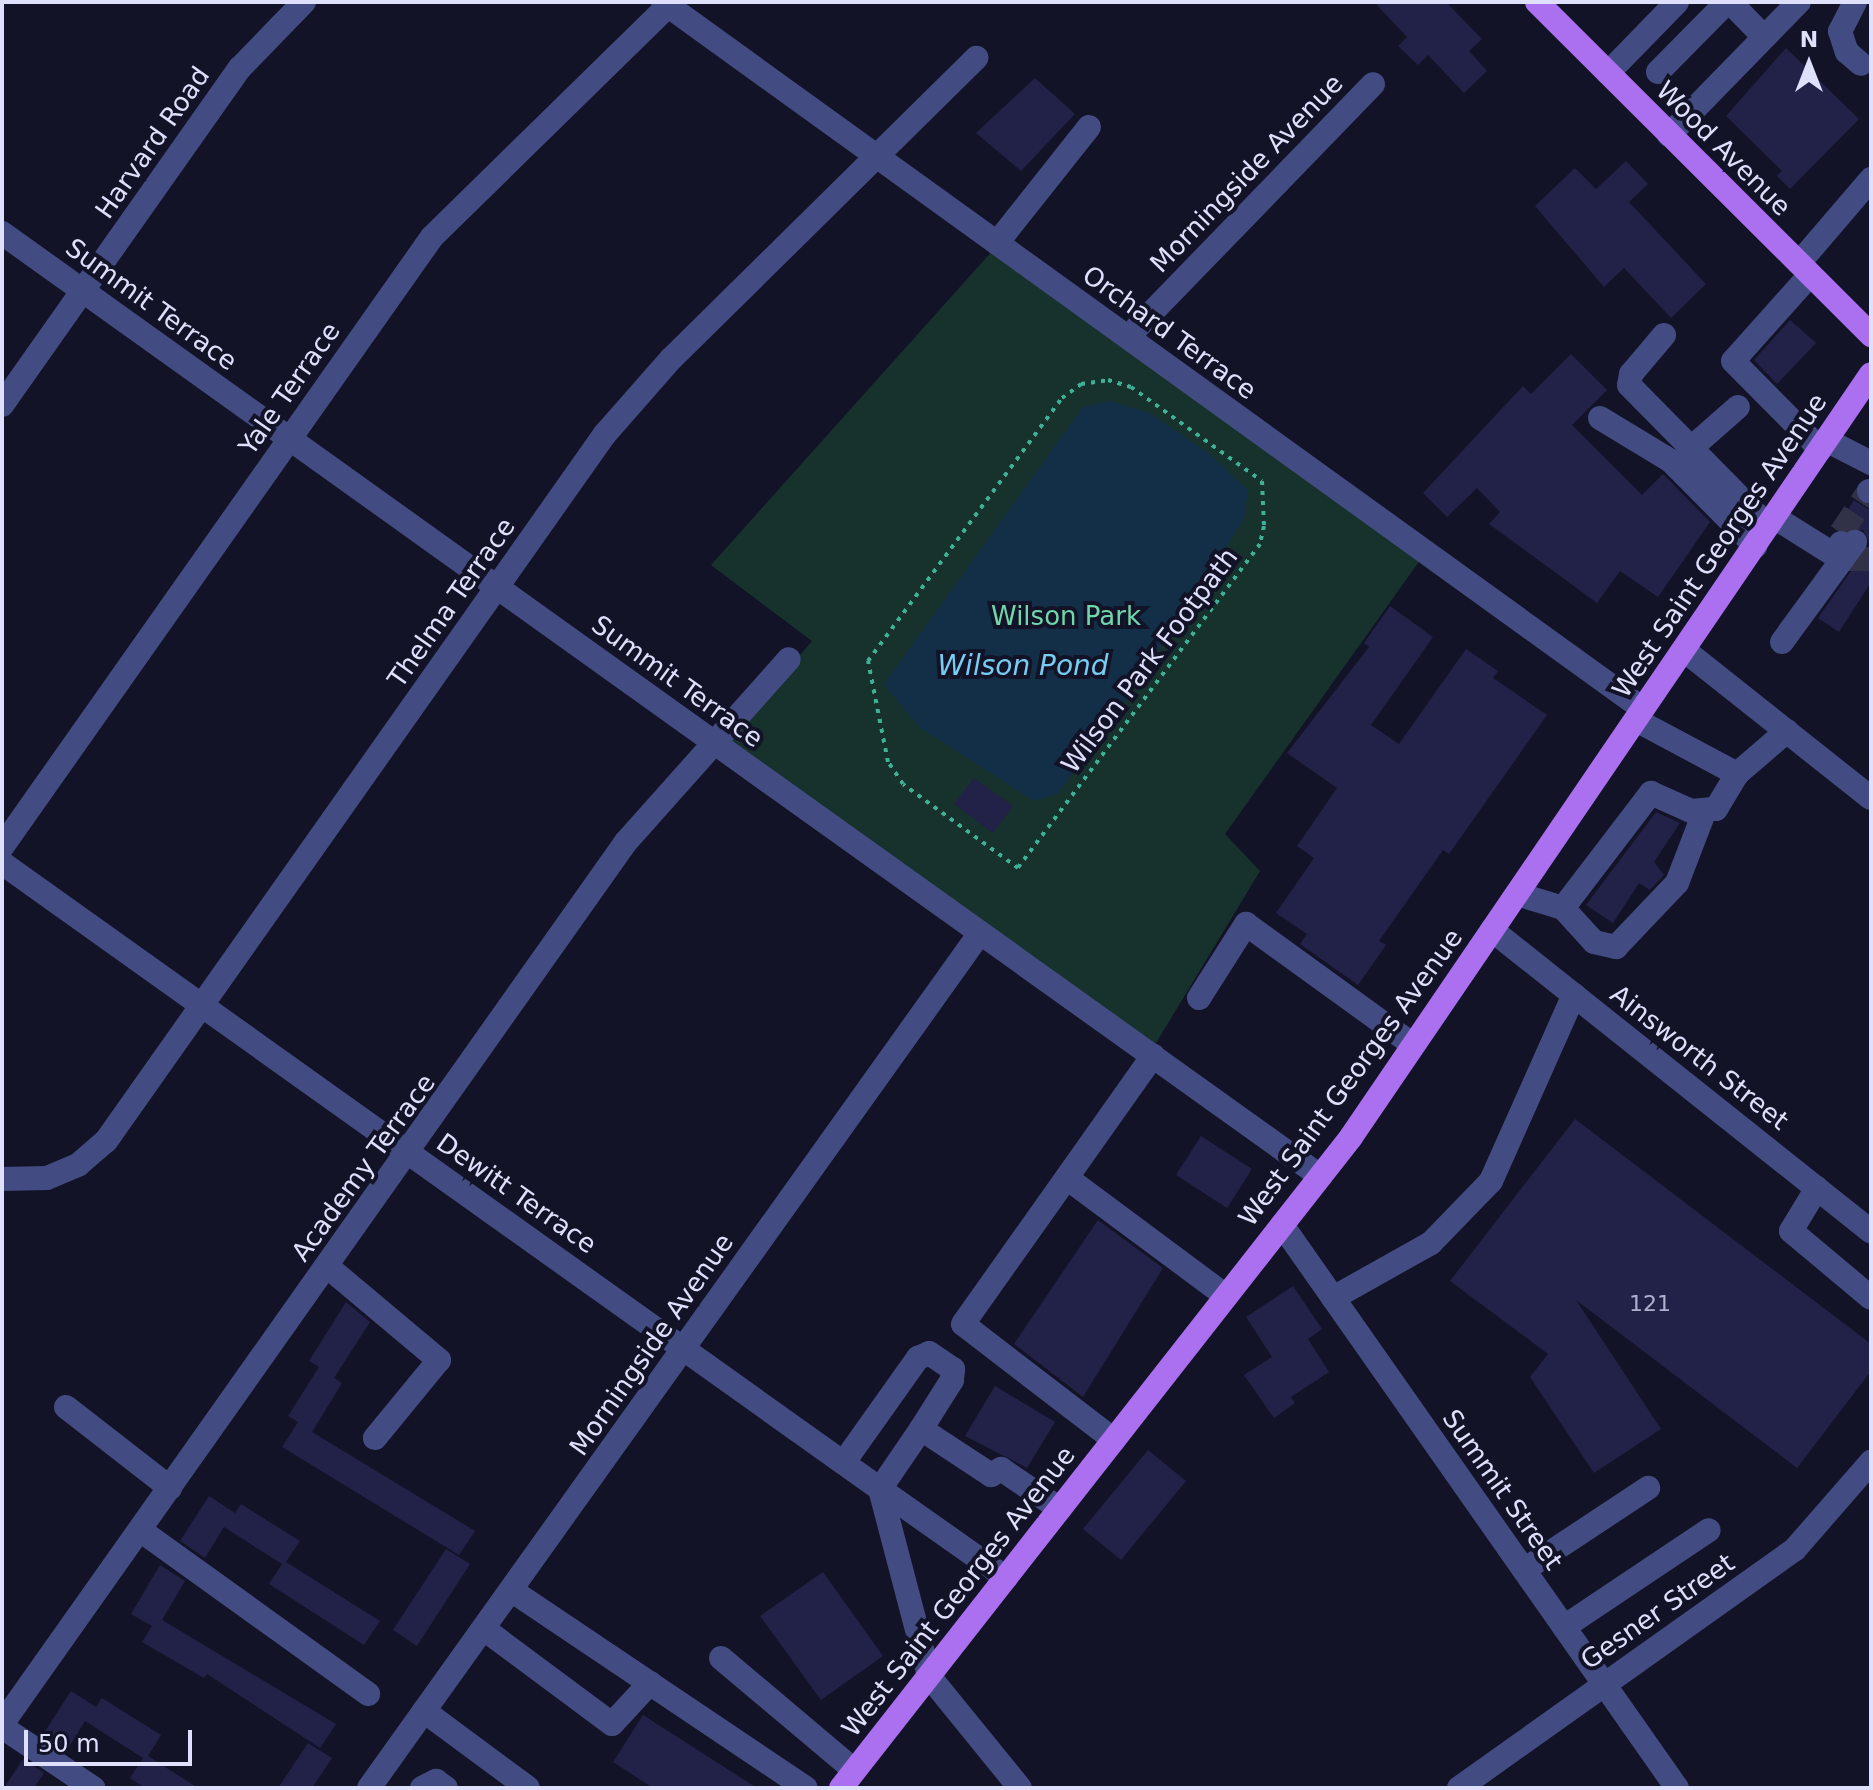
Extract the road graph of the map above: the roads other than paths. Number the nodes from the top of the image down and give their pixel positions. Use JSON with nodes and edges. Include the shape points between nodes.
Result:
{"nodes":[{"id":1,"x":304,"y":2,"type":"edge"},
{"id":2,"x":1677,"y":2,"type":"edge"},
{"id":3,"x":1729,"y":2,"type":"edge"},
{"id":4,"x":1799,"y":2,"type":"edge"},
{"id":5,"x":1855,"y":2,"type":"edge"},
{"id":6,"x":668,"y":3,"type":"edge"},
{"id":7,"x":1543,"y":4,"type":"edge"},
{"id":8,"x":1764,"y":37,"type":"junction"},
{"id":9,"x":976,"y":58,"type":"dead end"},
{"id":10,"x":1861,"y":64,"type":"dead end"},
{"id":11,"x":1658,"y":72,"type":"dead end"},
{"id":12,"x":1608,"y":73,"type":"junction"},
{"id":13,"x":1373,"y":84,"type":"dead end"},
{"id":14,"x":1089,"y":127,"type":"dead end"},
{"id":15,"x":1669,"y":135,"type":"junction"},
{"id":16,"x":880,"y":158,"type":"junction"},
{"id":17,"x":1871,"y":179,"type":"edge"},
{"id":18,"x":2,"y":233,"type":"edge"},
{"id":19,"x":997,"y":243,"type":"junction"},
{"id":20,"x":1804,"y":269,"type":"junction"},
{"id":21,"x":83,"y":291,"type":"junction"},
{"id":22,"x":1664,"y":335,"type":"dead end"},
{"id":23,"x":1871,"y":335,"type":"edge"},
{"id":24,"x":1128,"y":337,"type":"junction"},
{"id":25,"x":1871,"y":374,"type":"edge"},
{"id":26,"x":2,"y":405,"type":"edge"},
{"id":27,"x":1738,"y":407,"type":"dead end"},
{"id":28,"x":1600,"y":418,"type":"dead end"},
{"id":29,"x":290,"y":439,"type":"junction"},
{"id":30,"x":1823,"y":444,"type":"junction"},
{"id":31,"x":1689,"y":450,"type":"junction"},
{"id":32,"x":1871,"y":463,"type":"edge"},
{"id":33,"x":1766,"y":530,"type":"junction"},
{"id":34,"x":498,"y":587,"type":"junction"},
{"id":35,"x":1782,"y":642,"type":"dead end"},
{"id":36,"x":1684,"y":650,"type":"junction"},
{"id":37,"x":789,"y":659,"type":"dead end"},
{"id":38,"x":1640,"y":715,"type":"junction"},
{"id":39,"x":1787,"y":731,"type":"junction"},
{"id":40,"x":715,"y":743,"type":"junction"},
{"id":41,"x":1737,"y":774,"type":"junction"},
{"id":42,"x":1871,"y":798,"type":"edge"},
{"id":43,"x":1705,"y":810,"type":"junction"},
{"id":44,"x":2,"y":847,"type":"edge"},
{"id":45,"x":2,"y":863,"type":"edge"},
{"id":46,"x":1517,"y":894,"type":"junction"},
{"id":47,"x":1563,"y":908,"type":"junction"},
{"id":48,"x":1492,"y":930,"type":"junction"},
{"id":49,"x":980,"y":933,"type":"junction"},
{"id":50,"x":1574,"y":995,"type":"junction"},
{"id":51,"x":1199,"y":998,"type":"dead end"},
{"id":52,"x":203,"y":1006,"type":"junction"},
{"id":53,"x":1413,"y":1045,"type":"junction"},
{"id":54,"x":1153,"y":1056,"type":"junction"},
{"id":55,"x":410,"y":1153,"type":"junction"},
{"id":56,"x":1320,"y":1176,"type":"junction"},
{"id":57,"x":1067,"y":1178,"type":"junction"},
{"id":58,"x":2,"y":1179,"type":"edge"},
{"id":59,"x":1817,"y":1188,"type":"junction"},
{"id":60,"x":1282,"y":1225,"type":"junction"},
{"id":61,"x":1871,"y":1231,"type":"edge"},
{"id":62,"x":328,"y":1267,"type":"junction"},
{"id":63,"x":1226,"y":1296,"type":"junction"},
{"id":64,"x":1333,"y":1298,"type":"junction"},
{"id":65,"x":1871,"y":1298,"type":"edge"},
{"id":66,"x":686,"y":1350,"type":"junction"},
{"id":67,"x":66,"y":1407,"type":"dead end"},
{"id":68,"x":921,"y":1429,"type":"junction"},
{"id":69,"x":375,"y":1438,"type":"dead end"},
{"id":70,"x":1114,"y":1440,"type":"junction"},
{"id":71,"x":844,"y":1462,"type":"junction"},
{"id":72,"x":1871,"y":1462,"type":"edge"},
{"id":73,"x":170,"y":1488,"type":"junction"},
{"id":74,"x":1648,"y":1488,"type":"dead end"},
{"id":75,"x":880,"y":1489,"type":"junction"},
{"id":76,"x":1060,"y":1509,"type":"junction"},
{"id":77,"x":140,"y":1530,"type":"junction"},
{"id":78,"x":1709,"y":1530,"type":"dead end"},
{"id":79,"x":1524,"y":1570,"type":"junction"},
{"id":80,"x":1006,"y":1578,"type":"junction"},
{"id":81,"x":511,"y":1590,"type":"junction"},
{"id":82,"x":1564,"y":1627,"type":"junction"},
{"id":83,"x":484,"y":1629,"type":"junction"},
{"id":84,"x":721,"y":1658,"type":"dead end"},
{"id":85,"x":929,"y":1676,"type":"junction"},
{"id":86,"x":650,"y":1683,"type":"junction"},
{"id":87,"x":1604,"y":1684,"type":"junction"},
{"id":88,"x":368,"y":1694,"type":"dead end"},
{"id":89,"x":424,"y":1711,"type":"junction"},
{"id":90,"x":2,"y":1725,"type":"edge"},
{"id":91,"x":848,"y":1779,"type":"edge"},
{"id":92,"x":93,"y":1788,"type":"edge"},
{"id":93,"x":369,"y":1788,"type":"edge"},
{"id":94,"x":528,"y":1788,"type":"edge"},
{"id":95,"x":806,"y":1788,"type":"edge"},
{"id":96,"x":1020,"y":1788,"type":"edge"},
{"id":97,"x":1459,"y":1788,"type":"edge"},
{"id":98,"x":1677,"y":1788,"type":"edge"}],
"edges":[{"from":1,"to":21,"type":"street","name":"Harvard Road","via":[[240,68]]},
{"from":2,"to":12,"type":"street"},
{"from":3,"to":8,"type":"street"},
{"from":3,"to":11,"type":"street"},
{"from":4,"to":8,"type":"street"},
{"from":5,"to":10,"type":"street","via":[[1840,31],[1847,52]]},
{"from":6,"to":16,"type":"street","name":"Orchard Terrace"},
{"from":6,"to":29,"type":"street","name":"Yale Terrace","via":[[432,237]]},
{"from":7,"to":12,"type":"main road","name":"Wood Avenue"},
{"from":8,"to":15,"type":"street"},
{"from":9,"to":16,"type":"street","name":"Thelma Terrace"},
{"from":12,"to":15,"type":"main road","name":"Wood Avenue"},
{"from":13,"to":24,"type":"street","name":"Morningside Avenue"},
{"from":14,"to":19,"type":"street"},
{"from":15,"to":20,"type":"main road","name":"Wood Avenue"},
{"from":16,"to":19,"type":"street","name":"Orchard Terrace"},
{"from":16,"to":34,"type":"street","name":"Thelma Terrace","via":[[671,359],[605,434]]},
{"from":17,"to":20,"type":"street"},
{"from":18,"to":21,"type":"street","name":"Summit Terrace"},
{"from":19,"to":24,"type":"street","name":"Orchard Terrace"},
{"from":20,"to":23,"type":"main road","name":"Wood Avenue"},
{"from":20,"to":30,"type":"street","via":[[1733,361]]},
{"from":21,"to":26,"type":"street","name":"Harvard Road"},
{"from":21,"to":29,"type":"street","name":"Summit Terrace"},
{"from":22,"to":31,"type":"street","via":[[1631,374],[1629,385]]},
{"from":24,"to":38,"type":"street","name":"Orchard Terrace"},
{"from":25,"to":30,"type":"main road","name":"West Saint Georges Avenue"},
{"from":27,"to":31,"type":"street"},
{"from":28,"to":33,"type":"street","via":[[1671,461]]},
{"from":29,"to":34,"type":"street","name":"Summit Terrace"},
{"from":29,"to":44,"type":"street","name":"Yale Terrace"},
{"from":30,"to":32,"type":"street"},
{"from":30,"to":33,"type":"main road","name":"West Saint Georges Avenue"},
{"from":31,"to":33,"type":"street"},
{"from":33,"to":35,"type":"street","via":[[1846,548]]},
{"from":33,"to":36,"type":"main road","name":"West Saint Georges Avenue"},
{"from":34,"to":40,"type":"street","name":"Summit Terrace"},
{"from":34,"to":52,"type":"street","name":"Thelma Terrace"},
{"from":36,"to":38,"type":"main road","name":"West Saint Georges Avenue"},
{"from":36,"to":39,"type":"street"},
{"from":37,"to":40,"type":"street","name":"Academy Terrace"},
{"from":38,"to":41,"type":"street","name":"Orchard Terrace"},
{"from":38,"to":46,"type":"main road","name":"West Saint Georges Avenue"},
{"from":39,"to":41,"type":"street"},
{"from":39,"to":42,"type":"street"},
{"from":40,"to":49,"type":"street","name":"Summit Terrace"},
{"from":40,"to":55,"type":"street","name":"Academy Terrace","via":[[625,843]]},
{"from":41,"to":43,"type":"street","via":[[1716,809]]},
{"from":43,"to":47,"type":"street","via":[[1651,793]]},
{"from":43,"to":47,"type":"street","via":[[1677,883],[1616,947],[1594,942]]},
{"from":45,"to":52,"type":"street","name":"Dewitt Terrace"},
{"from":46,"to":47,"type":"street"},
{"from":46,"to":48,"type":"main road","name":"West Saint Georges Avenue"},
{"from":48,"to":50,"type":"street","name":"Ainsworth Street"},
{"from":48,"to":53,"type":"main road","name":"West Saint Georges Avenue"},
{"from":49,"to":54,"type":"street","name":"Summit Terrace"},
{"from":49,"to":66,"type":"street","name":"Morningside Avenue"},
{"from":50,"to":59,"type":"street","name":"Ainsworth Street"},
{"from":50,"to":64,"type":"street","via":[[1491,1181],[1431,1243]]},
{"from":51,"to":53,"type":"street","via":[[1246,924]]},
{"from":52,"to":55,"type":"street","name":"Dewitt Terrace"},
{"from":52,"to":58,"type":"street","name":"Thelma Terrace","via":[[106,1141],[78,1165],[47,1178]]},
{"from":53,"to":56,"type":"main road","name":"West Saint Georges Avenue"},
{"from":54,"to":56,"type":"street","name":"Summit Terrace"},
{"from":54,"to":57,"type":"street"},
{"from":55,"to":62,"type":"street","name":"Academy Terrace"},
{"from":55,"to":66,"type":"street","name":"Dewitt Terrace"},
{"from":56,"to":60,"type":"main road","name":"West Saint Georges Avenue"},
{"from":57,"to":63,"type":"street"},
{"from":57,"to":70,"type":"street","via":[[963,1324]]},
{"from":59,"to":61,"type":"street","name":"Ainsworth Street"},
{"from":59,"to":65,"type":"street","via":[[1791,1231]]},
{"from":60,"to":63,"type":"main road","name":"West Saint Georges Avenue"},
{"from":60,"to":64,"type":"street","name":"Summit Street"},
{"from":62,"to":69,"type":"street","via":[[439,1360]]},
{"from":62,"to":73,"type":"street","name":"Academy Terrace"},
{"from":63,"to":70,"type":"main road","name":"West Saint Georges Avenue"},
{"from":64,"to":79,"type":"street","name":"Summit Street"},
{"from":66,"to":71,"type":"street","name":"Dewitt Terrace"},
{"from":66,"to":81,"type":"street","name":"Morningside Avenue"},
{"from":67,"to":73,"type":"street"},
{"from":68,"to":71,"type":"street","via":[[952,1380],[953,1369],[929,1353],[918,1358]]},
{"from":68,"to":75,"type":"street"},
{"from":68,"to":76,"type":"street","via":[[991,1475],[1001,1469]]},
{"from":70,"to":76,"type":"main road","name":"West Saint Georges Avenue"},
{"from":71,"to":75,"type":"street","name":"Dewitt Terrace"},
{"from":72,"to":87,"type":"street","name":"Gesner Street","via":[[1795,1549]]},
{"from":73,"to":77,"type":"street","name":"Academy Terrace"},
{"from":74,"to":79,"type":"street"},
{"from":75,"to":80,"type":"street","name":"Dewitt Terrace"},
{"from":75,"to":85,"type":"street"},
{"from":76,"to":80,"type":"main road","name":"West Saint Georges Avenue"},
{"from":77,"to":88,"type":"street"},
{"from":77,"to":90,"type":"street","name":"Academy Terrace"},
{"from":78,"to":82,"type":"street"},
{"from":79,"to":82,"type":"street","name":"Summit Street"},
{"from":80,"to":85,"type":"main road","name":"West Saint Georges Avenue"},
{"from":81,"to":83,"type":"street","name":"Morningside Avenue"},
{"from":81,"to":86,"type":"street"},
{"from":82,"to":87,"type":"street","name":"Summit Street"},
{"from":83,"to":86,"type":"street","via":[[612,1724]]},
{"from":83,"to":89,"type":"street","name":"Morningside Avenue"},
{"from":84,"to":91,"type":"street"},
{"from":85,"to":91,"type":"main road","name":"West Saint Georges Avenue"},
{"from":85,"to":96,"type":"street"},
{"from":86,"to":95,"type":"street"},
{"from":87,"to":97,"type":"street","name":"Gesner Street"},
{"from":87,"to":98,"type":"street","name":"Summit Street"},
{"from":89,"to":93,"type":"street","name":"Morningside Avenue"},
{"from":89,"to":94,"type":"street"},
{"from":90,"to":92,"type":"street"}]}
